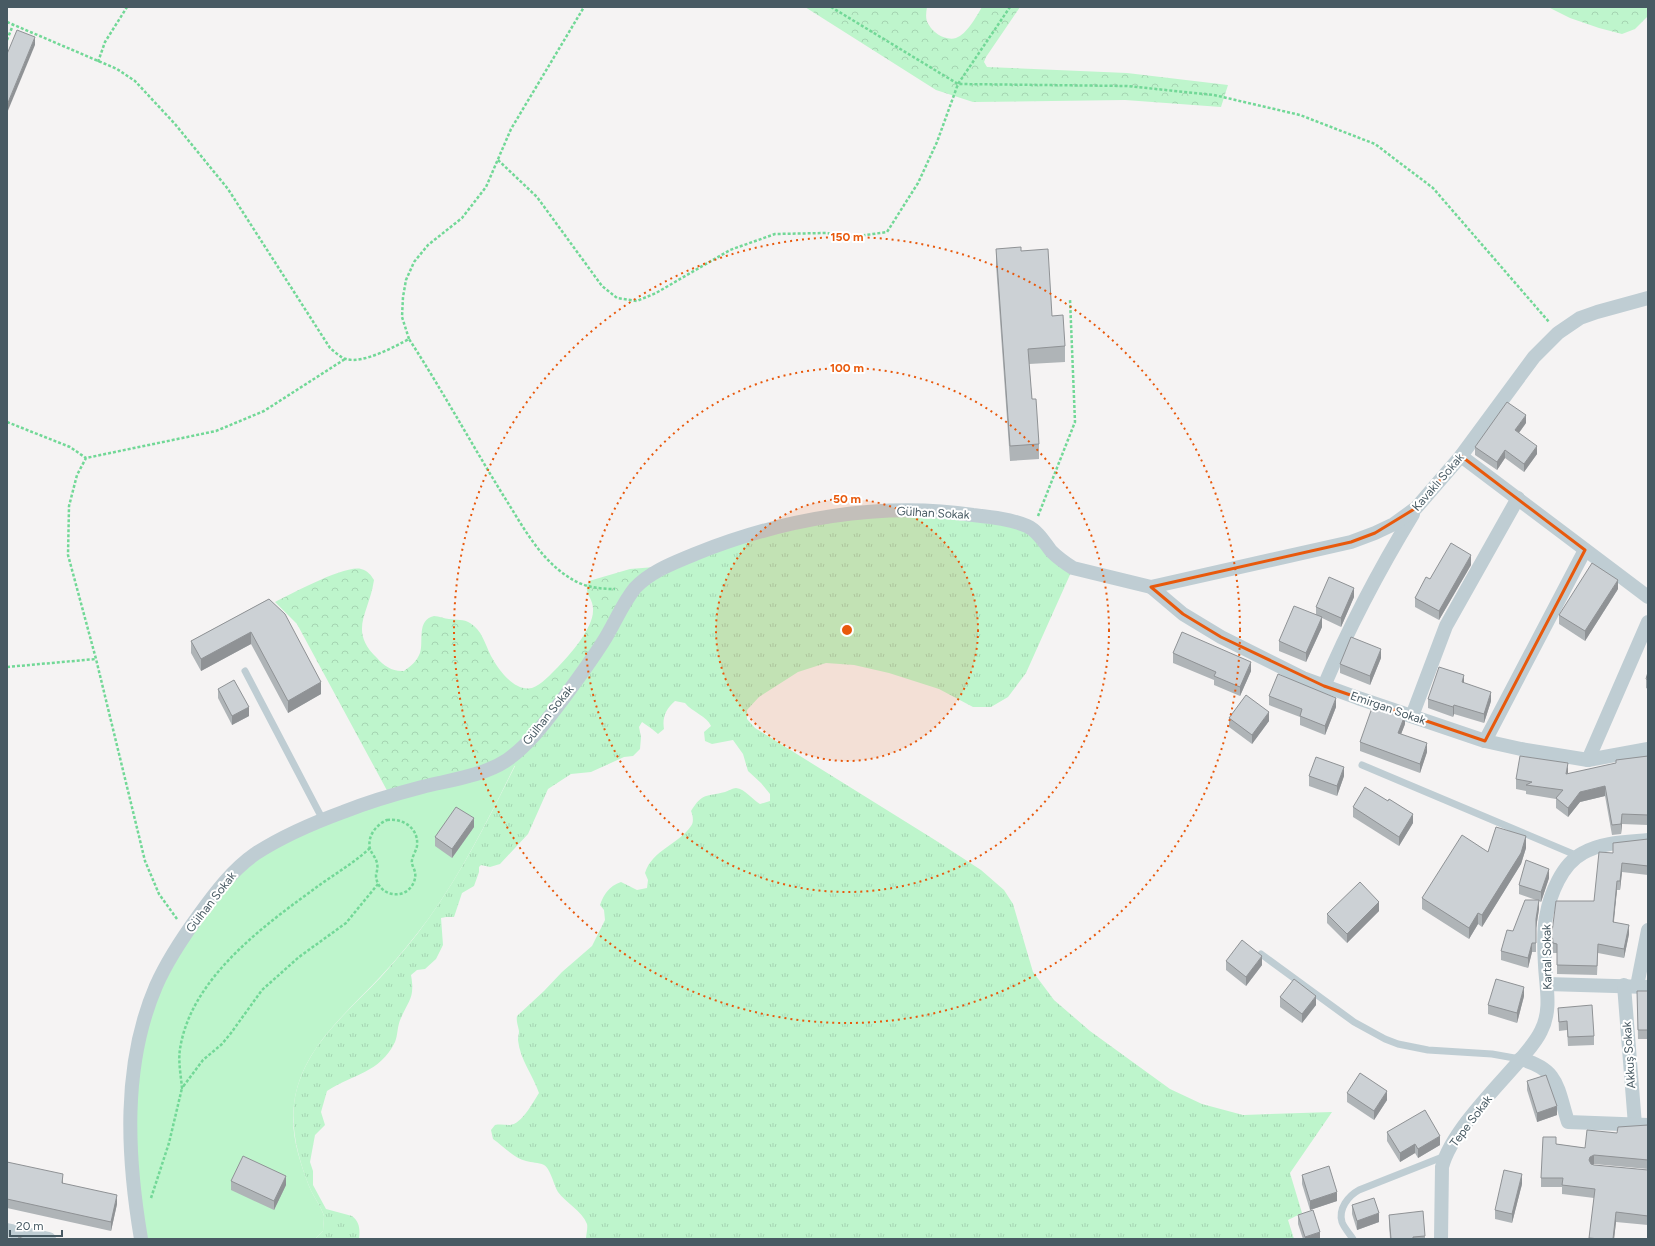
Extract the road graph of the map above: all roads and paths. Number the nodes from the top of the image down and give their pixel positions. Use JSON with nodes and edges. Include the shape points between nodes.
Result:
{"nodes":[{"id":1,"x":126,"y":7,"type":"edge"},
{"id":2,"x":584,"y":7,"type":"edge"},
{"id":3,"x":831,"y":7,"type":"edge"},
{"id":4,"x":1010,"y":7,"type":"edge"},
{"id":5,"x":7,"y":22,"type":"edge"},
{"id":6,"x":13,"y":25,"type":"junction"},
{"id":7,"x":7,"y":40,"type":"edge"},
{"id":8,"x":98,"y":62,"type":"junction"},
{"id":9,"x":958,"y":84,"type":"junction"},
{"id":10,"x":498,"y":160,"type":"junction"},
{"id":11,"x":1648,"y":298,"type":"edge"},
{"id":12,"x":1070,"y":299,"type":"dead end"},
{"id":13,"x":1558,"y":333,"type":"junction"},
{"id":14,"x":409,"y":338,"type":"junction"},
{"id":15,"x":345,"y":359,"type":"junction"},
{"id":16,"x":7,"y":422,"type":"edge"},
{"id":17,"x":1461,"y":456,"type":"junction"},
{"id":18,"x":86,"y":458,"type":"junction"},
{"id":19,"x":1518,"y":498,"type":"junction"},
{"id":20,"x":1416,"y":508,"type":"junction"},
{"id":21,"x":1033,"y":530,"type":"junction"},
{"id":22,"x":1585,"y":550,"type":"junction"},
{"id":23,"x":1151,"y":587,"type":"junction"},
{"id":24,"x":634,"y":590,"type":"junction"},
{"id":25,"x":1648,"y":597,"type":"edge"},
{"id":26,"x":1648,"y":622,"type":"edge"},
{"id":27,"x":96,"y":659,"type":"junction"},
{"id":28,"x":7,"y":667,"type":"edge"},
{"id":29,"x":245,"y":671,"type":"dead end"},
{"id":30,"x":1324,"y":686,"type":"junction"},
{"id":31,"x":1412,"y":716,"type":"junction"},
{"id":32,"x":1485,"y":741,"type":"junction"},
{"id":33,"x":1648,"y":749,"type":"edge"},
{"id":34,"x":1588,"y":760,"type":"junction"},
{"id":35,"x":1362,"y":765,"type":"dead end"},
{"id":36,"x":324,"y":820,"type":"junction"},
{"id":37,"x":1648,"y":840,"type":"edge"},
{"id":38,"x":370,"y":848,"type":"junction"},
{"id":39,"x":1578,"y":856,"type":"junction"},
{"id":40,"x":378,"y":884,"type":"junction"},
{"id":41,"x":1648,"y":930,"type":"edge"},
{"id":42,"x":186,"y":932,"type":"junction"},
{"id":43,"x":1261,"y":954,"type":"edge"},
{"id":44,"x":1547,"y":984,"type":"junction"},
{"id":45,"x":1636,"y":986,"type":"edge"},
{"id":46,"x":1520,"y":1059,"type":"junction"},
{"id":47,"x":182,"y":1088,"type":"junction"},
{"id":48,"x":1641,"y":1125,"type":"edge"},
{"id":49,"x":1445,"y":1156,"type":"junction"},
{"id":50,"x":150,"y":1202,"type":"dead end"},
{"id":51,"x":7,"y":1230,"type":"edge"},
{"id":52,"x":49,"y":1239,"type":"edge"},
{"id":53,"x":141,"y":1239,"type":"edge"},
{"id":54,"x":1353,"y":1239,"type":"edge"},
{"id":55,"x":1441,"y":1239,"type":"edge"}],
"edges":[{"from":1,"to":8,"type":"path","via":[[105,42]]},
{"from":2,"to":10,"type":"path","via":[[512,129]]},
{"from":3,"to":9,"type":"path"},
{"from":4,"to":9,"type":"path"},
{"from":5,"to":6,"type":"path"},
{"from":6,"to":7,"type":"path"},
{"from":6,"to":8,"type":"path"},
{"from":8,"to":15,"type":"path","via":[[117,69],[135,81],[175,124],[228,189],[330,348]]},
{"from":9,"to":10,"type":"path","via":[[937,142],[918,183],[887,232],[859,236],[826,233],[775,234],[730,250],[656,293],[637,301],[617,298],[602,286],[537,197]]},
{"from":9,"to":13,"type":"path","via":[[1127,86],[1214,95],[1300,115],[1375,144],[1433,188]]},
{"from":10,"to":14,"type":"path","via":[[486,187],[470,209],[414,262],[406,280],[403,297],[402,317]]},
{"from":11,"to":13,"type":"street","name":"Kavaklı Sokak","via":[[1580,318]]},
{"from":12,"to":21,"type":"path","via":[[1075,422]]},
{"from":13,"to":17,"type":"street","name":"Kavaklı Sokak","via":[[1519,376]]},
{"from":14,"to":15,"type":"path","via":[[393,348],[359,360]]},
{"from":14,"to":24,"type":"path","via":[[516,516],[552,563],[577,582],[590,587],[603,590]]},
{"from":15,"to":18,"type":"path","via":[[264,411],[216,431]]},
{"from":16,"to":18,"type":"path","via":[[70,446]]},
{"from":17,"to":19,"type":"street"},
{"from":17,"to":20,"type":"street","name":"Kavaklı Sokak"},
{"from":18,"to":27,"type":"path","via":[[77,475],[69,506],[68,555]]},
{"from":19,"to":22,"type":"street"},
{"from":19,"to":31,"type":"street","via":[[1446,626]]},
{"from":20,"to":23,"type":"street","name":"Kavaklı Sokak","via":[[1394,524],[1351,542]]},
{"from":20,"to":30,"type":"street","via":[[1344,639]]},
{"from":21,"to":23,"type":"street","name":"Gülhan Sokak","via":[[1053,553],[1073,568]]},
{"from":21,"to":24,"type":"street","name":"Gülhan Sokak","via":[[1002,519],[934,510],[907,509],[828,517],[788,524],[703,551],[668,566],[647,578]]},
{"from":22,"to":25,"type":"street"},
{"from":22,"to":32,"type":"street"},
{"from":23,"to":30,"type":"street","name":"Emirgan Sokak","via":[[1183,614],[1221,636]]},
{"from":24,"to":36,"type":"street","name":"Gülhan Sokak","via":[[603,642],[551,715],[530,740],[507,760],[469,776],[390,796]]},
{"from":26,"to":34,"type":"street"},
{"from":27,"to":28,"type":"path"},
{"from":27,"to":42,"type":"path","via":[[145,861],[159,894]]},
{"from":29,"to":36,"type":"lane"},
{"from":30,"to":31,"type":"street","name":"Emirgan Sokak"},
{"from":31,"to":32,"type":"street","name":"Emirgan Sokak"},
{"from":32,"to":34,"type":"street","name":"Emirgan Sokak"},
{"from":33,"to":34,"type":"street","name":"Emirgan Sokak"},
{"from":35,"to":39,"type":"lane"},
{"from":36,"to":42,"type":"street","name":"Gülhan Sokak","via":[[255,854],[226,880]]},
{"from":37,"to":39,"type":"street","name":"Kartal Sokak","via":[[1605,845]]},
{"from":38,"to":40,"type":"path","via":[[377,862]]},
{"from":38,"to":40,"type":"path","via":[[373,831],[387,820],[405,822],[416,836],[417,848],[412,864],[415,879],[411,887],[403,893],[394,894],[384,891]]},
{"from":38,"to":47,"type":"path","via":[[247,942],[202,992],[192,1009],[180,1050]]},
{"from":39,"to":44,"type":"street","name":"Kartal Sokak","via":[[1561,876],[1546,916],[1544,938]]},
{"from":40,"to":47,"type":"path","via":[[346,923],[299,957],[262,990],[231,1033],[203,1060]]},
{"from":41,"to":45,"type":"street","name":"Akkuş Sokak"},
{"from":42,"to":53,"type":"street","name":"Gülhan Sokak","via":[[156,986],[143,1022],[132,1084],[132,1176]]},
{"from":43,"to":46,"type":"lane","via":[[1354,1022],[1385,1039],[1428,1050],[1492,1054]]},
{"from":44,"to":45,"type":"street"},
{"from":44,"to":46,"type":"street","name":"Kartal Sokak","via":[[1548,1006],[1545,1022],[1537,1038]]},
{"from":45,"to":48,"type":"street","name":"Akkuş Sokak"},
{"from":46,"to":48,"type":"street","via":[[1541,1066],[1555,1078],[1568,1122]]},
{"from":46,"to":49,"type":"street","name":"Tepe Sokak","via":[[1465,1125]]},
{"from":47,"to":50,"type":"path","via":[[169,1143]]},
{"from":49,"to":54,"type":"lane","via":[[1359,1190],[1348,1198],[1342,1209],[1342,1220]]},
{"from":49,"to":55,"type":"street","name":"Tepe Sokak","via":[[1442,1167]]},
{"from":51,"to":52,"type":"street"}]}
